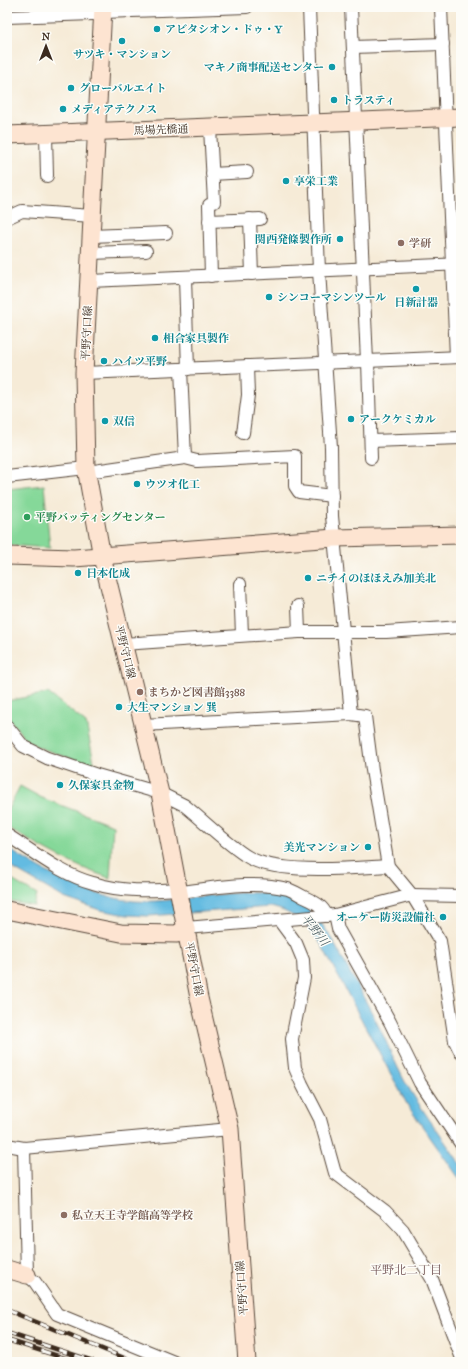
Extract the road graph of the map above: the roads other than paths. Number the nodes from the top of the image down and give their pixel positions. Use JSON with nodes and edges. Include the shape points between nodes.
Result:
{"nodes":[{"id":1,"x":247,"y":7,"type":"edge"},
{"id":2,"x":309,"y":7,"type":"edge"},
{"id":3,"x":351,"y":7,"type":"edge"},
{"id":4,"x":441,"y":7,"type":"edge"},
{"id":5,"x":103,"y":9,"type":"edge"},
{"id":6,"x":7,"y":17,"type":"edge"},
{"id":7,"x":443,"y":44,"type":"junction"},
{"id":8,"x":353,"y":46,"type":"junction"},
{"id":9,"x":454,"y":117,"type":"edge"},
{"id":10,"x":356,"y":121,"type":"junction"},
{"id":11,"x":314,"y":123,"type":"junction"},
{"id":12,"x":210,"y":128,"type":"junction"},
{"id":13,"x":96,"y":132,"type":"junction"},
{"id":14,"x":46,"y":134,"type":"junction"},
{"id":15,"x":7,"y":135,"type":"edge"},
{"id":16,"x":247,"y":172,"type":"dead end"},
{"id":17,"x":212,"y":174,"type":"junction"},
{"id":18,"x":47,"y":176,"type":"dead end"},
{"id":19,"x":92,"y":216,"type":"junction"},
{"id":20,"x":7,"y":218,"type":"edge"},
{"id":21,"x":209,"y":221,"type":"junction"},
{"id":22,"x":166,"y":233,"type":"dead end"},
{"id":23,"x":91,"y":236,"type":"junction"},
{"id":24,"x":146,"y":251,"type":"dead end"},
{"id":25,"x":91,"y":253,"type":"junction"},
{"id":26,"x":457,"y":264,"type":"edge"},
{"id":27,"x":362,"y":269,"type":"junction"},
{"id":28,"x":319,"y":271,"type":"junction"},
{"id":29,"x":252,"y":274,"type":"junction"},
{"id":30,"x":211,"y":276,"type":"junction"},
{"id":31,"x":185,"y":278,"type":"junction"},
{"id":32,"x":90,"y":281,"type":"junction"},
{"id":33,"x":459,"y":357,"type":"edge"},
{"id":34,"x":368,"y":361,"type":"junction"},
{"id":35,"x":325,"y":362,"type":"junction"},
{"id":36,"x":247,"y":366,"type":"junction"},
{"id":37,"x":184,"y":368,"type":"junction"},
{"id":38,"x":84,"y":372,"type":"junction"},
{"id":39,"x":243,"y":433,"type":"dead end"},
{"id":40,"x":461,"y":438,"type":"edge"},
{"id":41,"x":371,"y":441,"type":"junction"},
{"id":42,"x":185,"y":458,"type":"junction"},
{"id":43,"x":371,"y":458,"type":"dead end"},
{"id":44,"x":86,"y":470,"type":"junction"},
{"id":45,"x":7,"y":477,"type":"edge"},
{"id":46,"x":332,"y":496,"type":"junction"},
{"id":47,"x":461,"y":535,"type":"edge"},
{"id":48,"x":335,"y":538,"type":"junction"},
{"id":49,"x":7,"y":556,"type":"edge"},
{"id":50,"x":102,"y":557,"type":"junction"},
{"id":51,"x":240,"y":584,"type":"dead end"},
{"id":52,"x":298,"y":606,"type":"dead end"},
{"id":53,"x":461,"y":627,"type":"edge"},
{"id":54,"x":299,"y":632,"type":"junction"},
{"id":55,"x":344,"y":633,"type":"junction"},
{"id":56,"x":242,"y":636,"type":"junction"},
{"id":57,"x":123,"y":644,"type":"junction"},
{"id":58,"x":351,"y":714,"type":"junction"},
{"id":59,"x":143,"y":725,"type":"junction"},
{"id":60,"x":7,"y":726,"type":"edge"},
{"id":61,"x":160,"y":793,"type":"junction"},
{"id":62,"x":7,"y":835,"type":"edge"},
{"id":63,"x":388,"y":866,"type":"junction"},
{"id":64,"x":180,"y":892,"type":"junction"},
{"id":65,"x":412,"y":895,"type":"junction"},
{"id":66,"x":461,"y":896,"type":"edge"},
{"id":67,"x":7,"y":910,"type":"edge"},
{"id":68,"x":329,"y":916,"type":"junction"},
{"id":69,"x":283,"y":922,"type":"junction"},
{"id":70,"x":185,"y":924,"type":"junction"},
{"id":71,"x":458,"y":1038,"type":"edge"},
{"id":72,"x":461,"y":1053,"type":"edge"},
{"id":73,"x":230,"y":1129,"type":"junction"},
{"id":74,"x":461,"y":1144,"type":"edge"},
{"id":75,"x":7,"y":1145,"type":"edge"},
{"id":76,"x":24,"y":1148,"type":"junction"},
{"id":77,"x":7,"y":1269,"type":"edge"},
{"id":78,"x":27,"y":1275,"type":"junction"},
{"id":79,"x":461,"y":1356,"type":"edge"},
{"id":80,"x":174,"y":1362,"type":"edge"},
{"id":81,"x":247,"y":1362,"type":"edge"}],
"edges":[{"from":1,"to":5,"type":"street"},
{"from":2,"to":11,"type":"street"},
{"from":3,"to":8,"type":"street"},
{"from":4,"to":7,"type":"street"},
{"from":5,"to":6,"type":"street","via":[[93,14]]},
{"from":5,"to":13,"type":"main road","name":"平野守口線"},
{"from":7,"to":8,"type":"street"},
{"from":7,"to":9,"type":"street"},
{"from":8,"to":10,"type":"street"},
{"from":9,"to":10,"type":"main road","name":"馬場先橋通"},
{"from":9,"to":26,"type":"street"},
{"from":10,"to":11,"type":"main road","name":"馬場先橋通"},
{"from":10,"to":27,"type":"street"},
{"from":11,"to":12,"type":"main road","name":"馬場先橋通"},
{"from":11,"to":28,"type":"street"},
{"from":12,"to":13,"type":"main road","name":"馬場先橋通"},
{"from":12,"to":17,"type":"street"},
{"from":13,"to":14,"type":"main road","name":"馬場先橋通"},
{"from":13,"to":19,"type":"main road","name":"平野守口線"},
{"from":14,"to":15,"type":"main road","name":"馬場先橋通"},
{"from":14,"to":18,"type":"street"},
{"from":16,"to":17,"type":"street"},
{"from":17,"to":21,"type":"street"},
{"from":19,"to":20,"type":"street","via":[[22,211]]},
{"from":19,"to":23,"type":"main road","name":"平野守口線"},
{"from":21,"to":29,"type":"street","via":[[255,219]]},
{"from":21,"to":30,"type":"street"},
{"from":22,"to":23,"type":"street"},
{"from":23,"to":25,"type":"main road","name":"平野守口線"},
{"from":24,"to":25,"type":"street"},
{"from":25,"to":32,"type":"main road","name":"平野守口線"},
{"from":26,"to":27,"type":"street"},
{"from":26,"to":33,"type":"street"},
{"from":27,"to":28,"type":"street"},
{"from":27,"to":34,"type":"street"},
{"from":28,"to":29,"type":"street"},
{"from":28,"to":35,"type":"street"},
{"from":29,"to":30,"type":"street"},
{"from":30,"to":31,"type":"street"},
{"from":31,"to":32,"type":"street"},
{"from":31,"to":37,"type":"street"},
{"from":32,"to":38,"type":"main road","name":"平野守口線"},
{"from":33,"to":34,"type":"street"},
{"from":34,"to":35,"type":"street"},
{"from":34,"to":41,"type":"street"},
{"from":35,"to":36,"type":"street"},
{"from":35,"to":46,"type":"street"},
{"from":36,"to":37,"type":"street"},
{"from":36,"to":39,"type":"street","via":[[248,395]]},
{"from":37,"to":38,"type":"street"},
{"from":37,"to":42,"type":"street"},
{"from":38,"to":44,"type":"main road","name":"平野守口線"},
{"from":40,"to":41,"type":"street"},
{"from":41,"to":43,"type":"street"},
{"from":42,"to":44,"type":"street"},
{"from":42,"to":46,"type":"street","via":[[197,461],[295,456],[295,486],[299,492]]},
{"from":44,"to":45,"type":"street"},
{"from":44,"to":50,"type":"main road","name":"平野守口線"},
{"from":46,"to":48,"type":"street"},
{"from":47,"to":48,"type":"main road"},
{"from":48,"to":50,"type":"main road"},
{"from":48,"to":55,"type":"street"},
{"from":49,"to":50,"type":"main road","via":[[48,559]]},
{"from":50,"to":57,"type":"main road","name":"平野守口線"},
{"from":51,"to":56,"type":"street"},
{"from":52,"to":54,"type":"street"},
{"from":53,"to":55,"type":"street"},
{"from":54,"to":55,"type":"street"},
{"from":54,"to":56,"type":"street"},
{"from":55,"to":58,"type":"street"},
{"from":56,"to":57,"type":"street"},
{"from":57,"to":59,"type":"main road","name":"平野守口線"},
{"from":58,"to":59,"type":"street"},
{"from":58,"to":63,"type":"street","via":[[365,716]]},
{"from":59,"to":61,"type":"main road","name":"平野守口線"},
{"from":60,"to":61,"type":"street","via":[[23,746],[46,758]]},
{"from":61,"to":63,"type":"street","via":[[184,804],[248,858],[266,865],[325,870]]},
{"from":61,"to":64,"type":"main road","name":"平野守口線"},
{"from":62,"to":64,"type":"street","via":[[44,859],[92,883],[118,889]]},
{"from":63,"to":65,"type":"street"},
{"from":64,"to":68,"type":"street","via":[[271,885],[290,890],[315,902]]},
{"from":64,"to":70,"type":"main road","name":"平野守口線"},
{"from":65,"to":66,"type":"street"},
{"from":65,"to":68,"type":"street"},
{"from":65,"to":71,"type":"street","via":[[440,940]]},
{"from":67,"to":70,"type":"main road","via":[[121,933],[177,934]]},
{"from":68,"to":69,"type":"street"},
{"from":68,"to":74,"type":"street","via":[[390,1022],[420,1083]]},
{"from":69,"to":70,"type":"street"},
{"from":69,"to":79,"type":"street","via":[[303,960],[304,978],[292,1039],[295,1068],[320,1119],[335,1173],[385,1211],[403,1230],[432,1279]]},
{"from":70,"to":73,"type":"main road","name":"平野守口線"},
{"from":71,"to":72,"type":"street"},
{"from":73,"to":76,"type":"street"},
{"from":73,"to":81,"type":"main road","name":"平野守口線"},
{"from":75,"to":76,"type":"street"},
{"from":76,"to":78,"type":"street"},
{"from":77,"to":78,"type":"main road"},
{"from":78,"to":80,"type":"street","via":[[35,1282],[57,1314]]}]}
